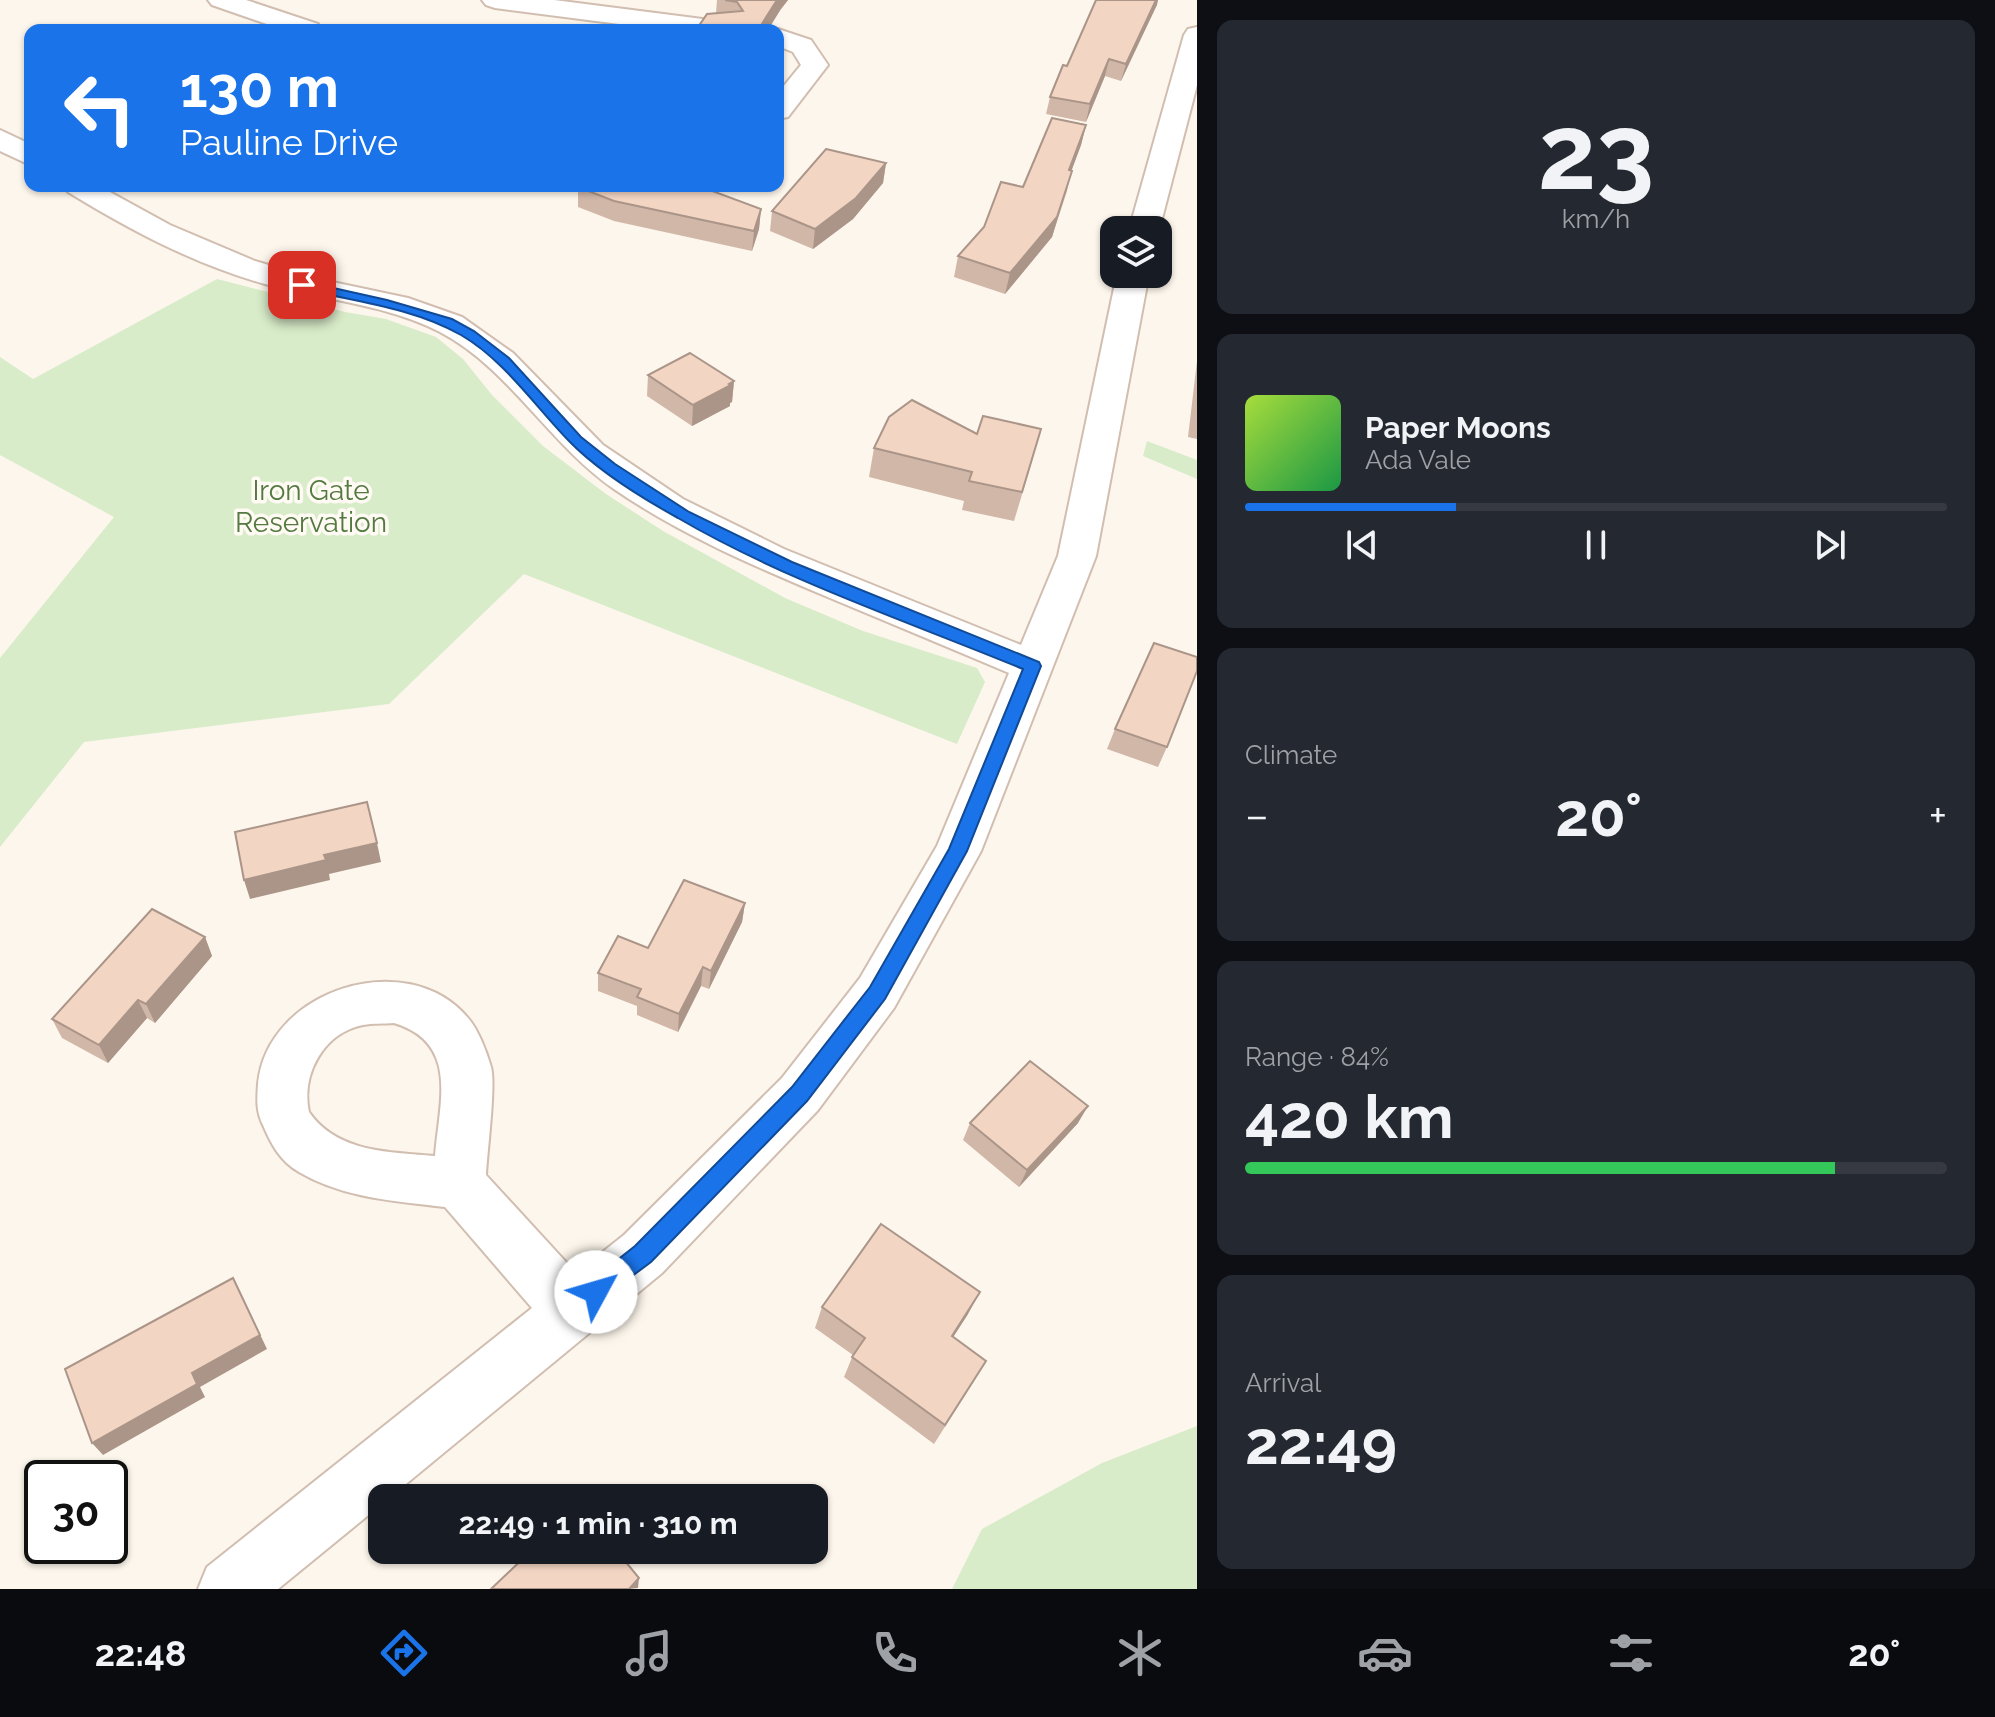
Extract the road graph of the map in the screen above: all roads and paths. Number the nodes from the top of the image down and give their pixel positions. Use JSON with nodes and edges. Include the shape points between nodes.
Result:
{"nodes":[{"id":1,"x":221,"y":0,"type":"edge"},
{"id":2,"x":495,"y":0,"type":"edge"},
{"id":3,"x":619,"y":8,"type":"edge"},
{"id":4,"x":291,"y":24,"type":"edge"},
{"id":5,"x":697,"y":24,"type":"edge"},
{"id":6,"x":1197,"y":35,"type":"edge"},
{"id":7,"x":784,"y":39,"type":"edge"},
{"id":8,"x":784,"y":104,"type":"edge"},
{"id":9,"x":0,"y":139,"type":"edge"},
{"id":10,"x":24,"y":153,"type":"edge"},
{"id":11,"x":88,"y":192,"type":"edge"},
{"id":12,"x":1148,"y":216,"type":"edge"},
{"id":13,"x":1130,"y":288,"type":"edge"},
{"id":14,"x":1033,"y":666,"type":"junction"},
{"id":15,"x":459,"y":1184,"type":"dead end"},
{"id":16,"x":572,"y":1311,"type":"junction"},
{"id":17,"x":229,"y":1589,"type":"edge"}],
"edges":[{"from":1,"to":4,"type":"street"},
{"from":2,"to":3,"type":"street"},
{"from":3,"to":5,"type":"street"},
{"from":6,"to":12,"type":"street"},
{"from":7,"to":8,"type":"street","via":[[802,46],[815,65]]},
{"from":9,"to":10,"type":"street"},
{"from":11,"to":14,"type":"street","via":[[148,228],[226,263],[447,322],[504,361],[576,440],[671,508],[774,560]]},
{"from":13,"to":14,"type":"street","via":[[1077,556]]},
{"from":14,"to":16,"type":"street","via":[[958,851],[877,993],[800,1094],[643,1254]]},
{"from":15,"to":16,"type":"street"},
{"from":16,"to":17,"type":"street"}]}
